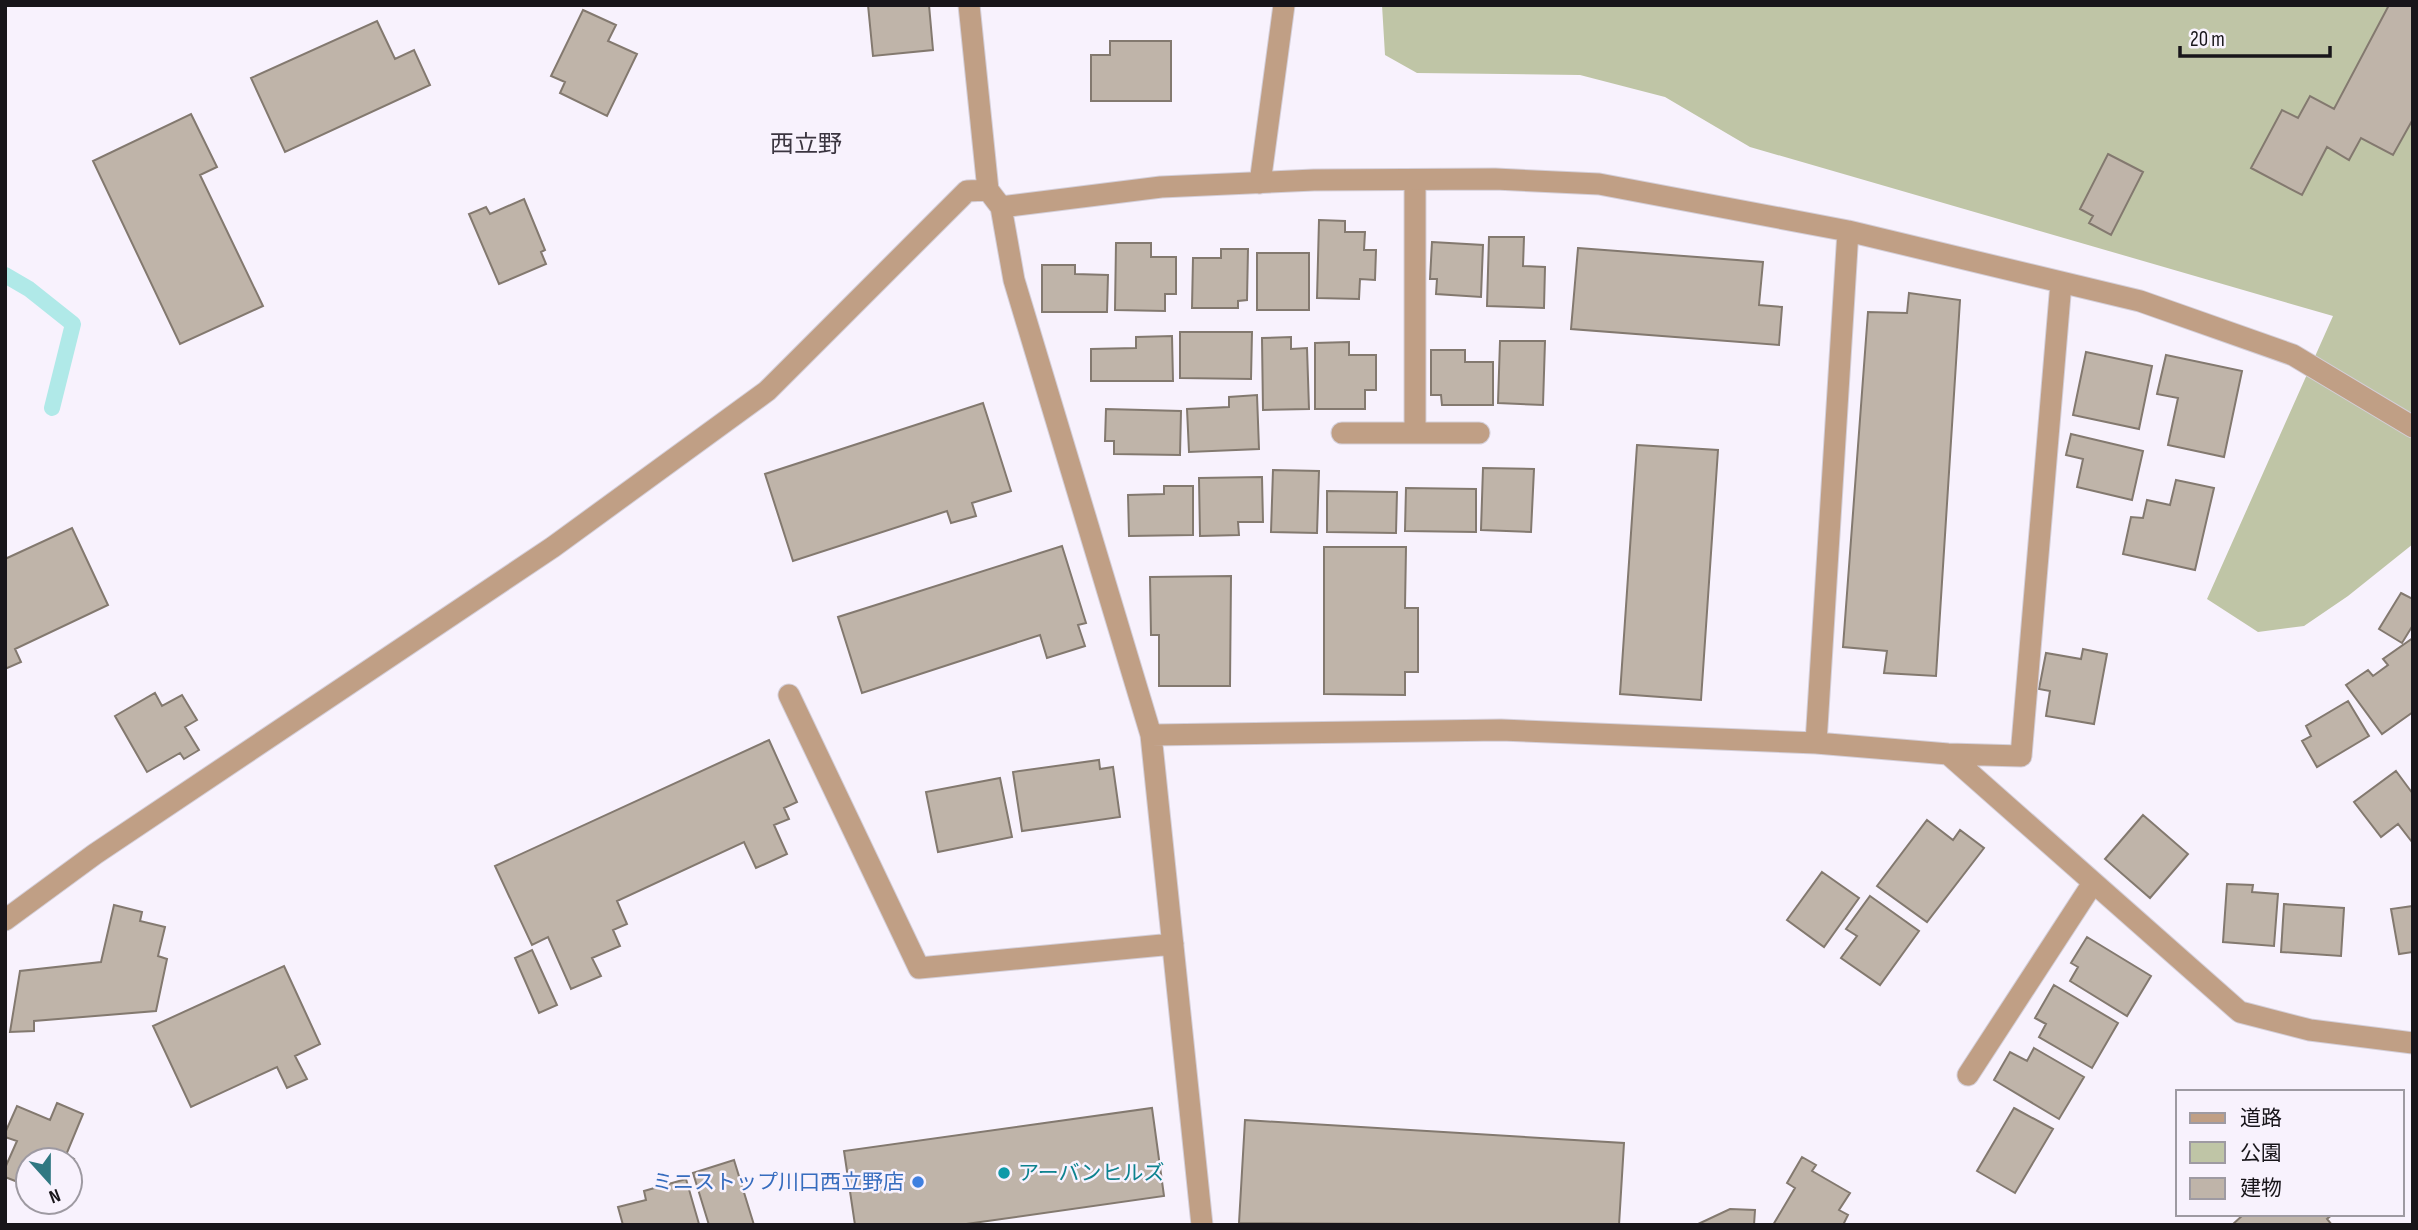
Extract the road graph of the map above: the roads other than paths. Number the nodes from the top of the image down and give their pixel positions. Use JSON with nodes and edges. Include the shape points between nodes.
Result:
{"nodes":[{"id":1,"x":969,"y":5,"type":"edge"},
{"id":2,"x":1284,"y":5,"type":"edge"},
{"id":3,"x":1415,"y":180,"type":"junction"},
{"id":4,"x":1260,"y":183,"type":"junction"},
{"id":5,"x":988,"y":190,"type":"junction"},
{"id":6,"x":1001,"y":207,"type":"junction"},
{"id":7,"x":1848,"y":231,"type":"junction"},
{"id":8,"x":2061,"y":283,"type":"junction"},
{"id":9,"x":2413,"y":427,"type":"edge"},
{"id":10,"x":1479,"y":432,"type":"dead end"},
{"id":11,"x":1342,"y":433,"type":"dead end"},
{"id":12,"x":1415,"y":433,"type":"junction"},
{"id":13,"x":789,"y":695,"type":"dead end"},
{"id":14,"x":1151,"y":735,"type":"junction"},
{"id":15,"x":1816,"y":743,"type":"junction"},
{"id":16,"x":1948,"y":754,"type":"junction"},
{"id":17,"x":2093,"y":883,"type":"junction"},
{"id":18,"x":5,"y":920,"type":"edge"},
{"id":19,"x":1173,"y":944,"type":"junction"},
{"id":20,"x":2413,"y":1043,"type":"edge"},
{"id":21,"x":1968,"y":1075,"type":"dead end"},
{"id":22,"x":1202,"y":1225,"type":"edge"}],
"edges":[{"from":1,"to":5,"type":"street"},
{"from":2,"to":4,"type":"street"},
{"from":3,"to":4,"type":"street"},
{"from":3,"to":7,"type":"street","via":[[1599,184]]},
{"from":3,"to":12,"type":"street"},
{"from":4,"to":6,"type":"street","via":[[1161,187]]},
{"from":5,"to":6,"type":"street"},
{"from":5,"to":18,"type":"street","via":[[967,191],[767,391],[553,547],[95,854]]},
{"from":6,"to":14,"type":"street","via":[[1014,280]]},
{"from":7,"to":8,"type":"street"},
{"from":7,"to":15,"type":"street"},
{"from":8,"to":9,"type":"street","via":[[2140,301],[2293,355]]},
{"from":8,"to":16,"type":"street","via":[[2021,756]]},
{"from":10,"to":12,"type":"street"},
{"from":11,"to":12,"type":"street"},
{"from":13,"to":19,"type":"street","via":[[919,968]]},
{"from":14,"to":15,"type":"street","via":[[1501,730]]},
{"from":14,"to":19,"type":"street"},
{"from":15,"to":16,"type":"street"},
{"from":16,"to":17,"type":"street"},
{"from":17,"to":20,"type":"street","via":[[2240,1012],[2310,1030]]},
{"from":17,"to":21,"type":"street"},
{"from":19,"to":22,"type":"street"}]}
